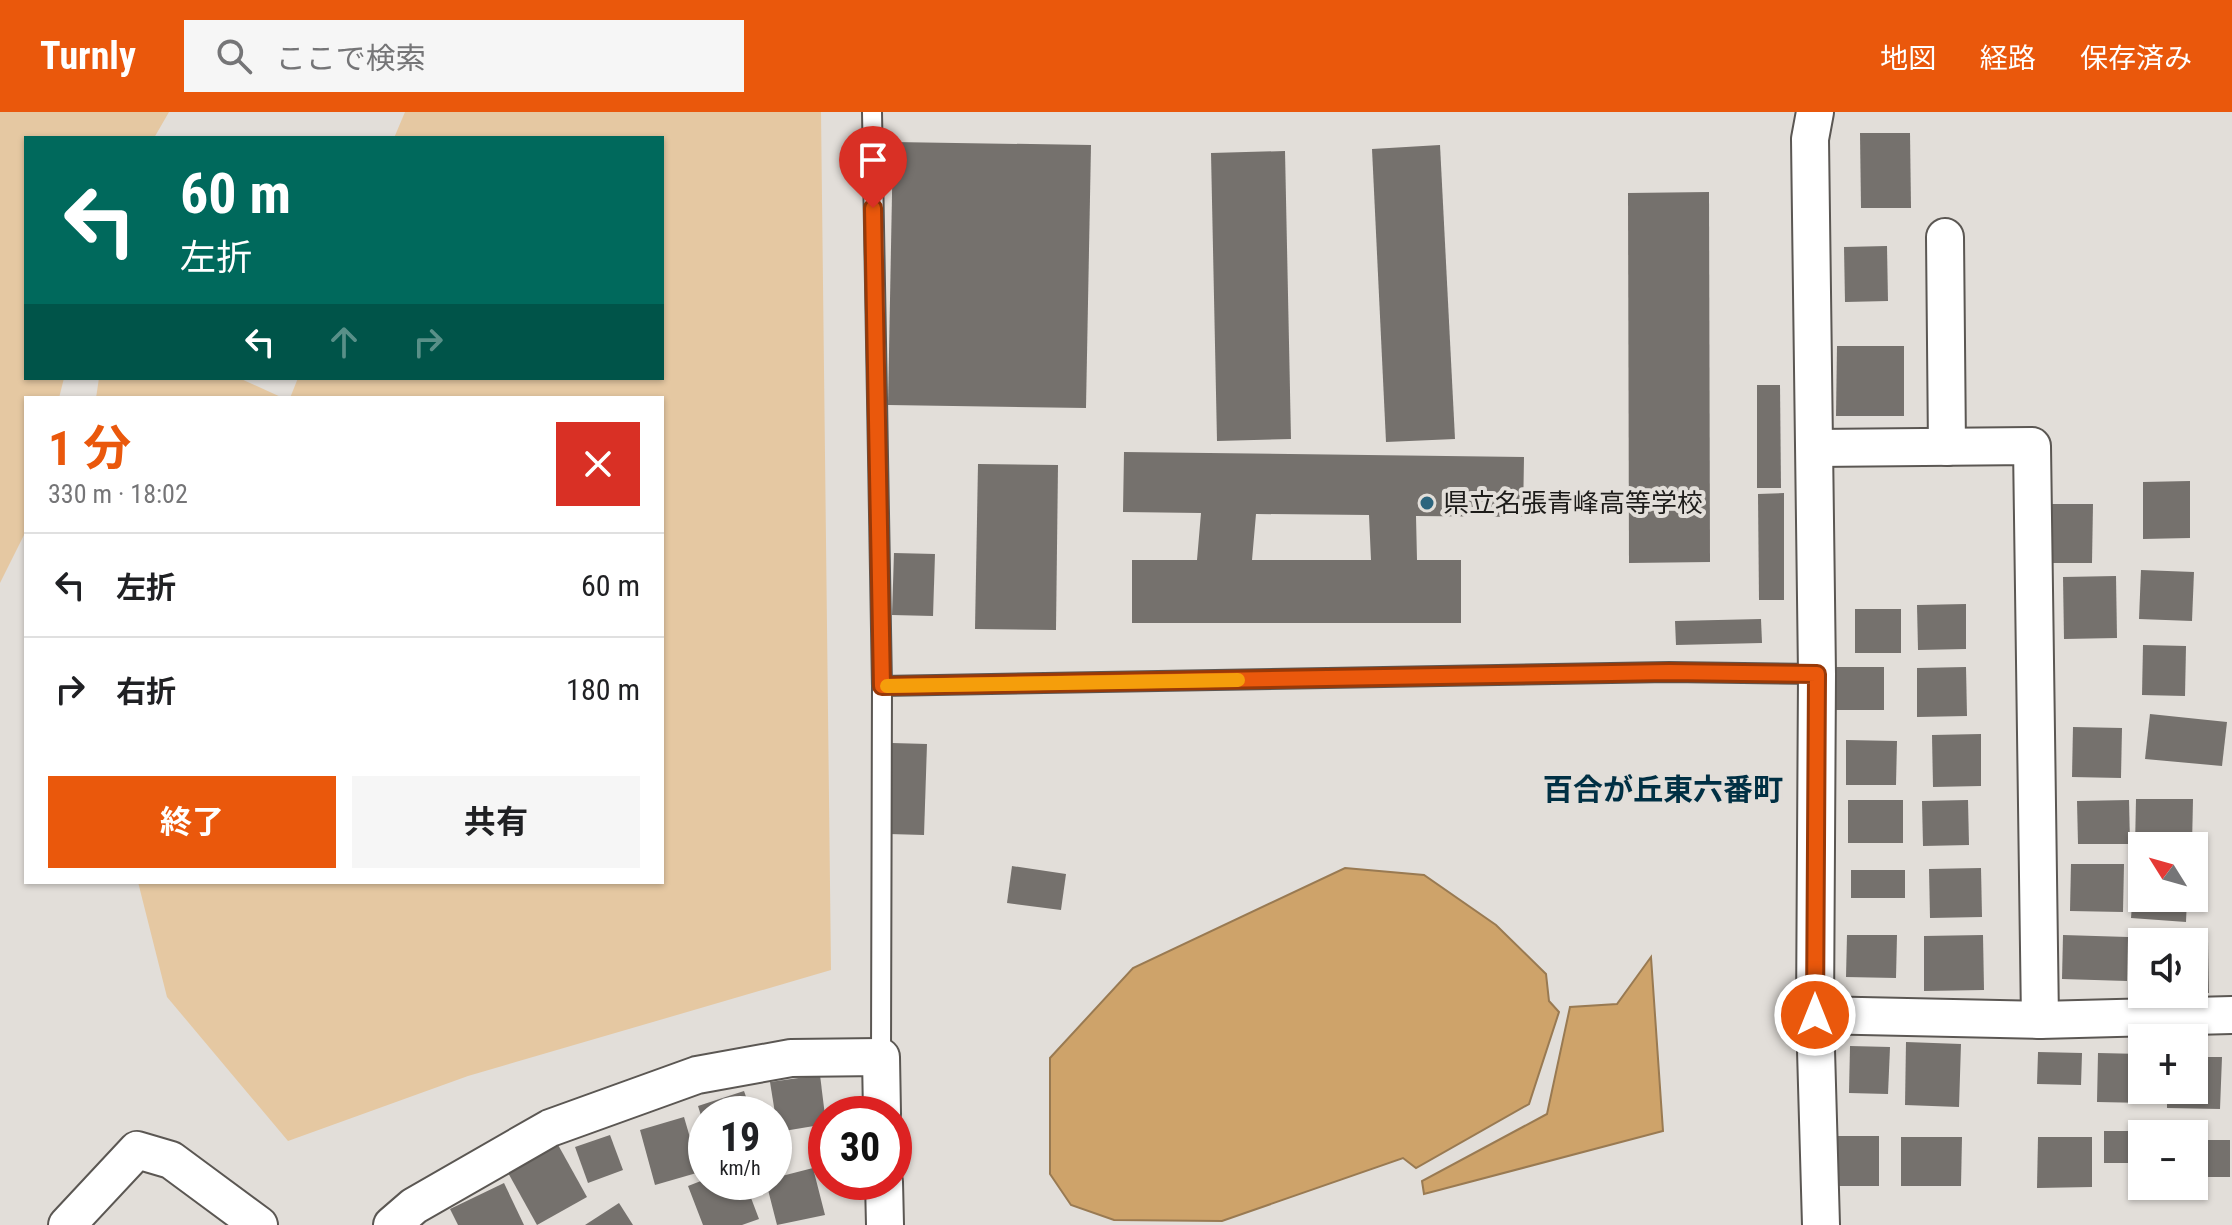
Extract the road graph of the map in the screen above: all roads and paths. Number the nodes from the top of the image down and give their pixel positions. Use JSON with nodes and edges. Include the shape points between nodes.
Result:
{"nodes":[{"id":1,"x":872,"y":112,"type":"edge"},
{"id":2,"x":1815,"y":112,"type":"edge"},
{"id":3,"x":1945,"y":237,"type":"dead end"},
{"id":4,"x":1947,"y":447,"type":"junction"},
{"id":5,"x":1815,"y":448,"type":"junction"},
{"id":6,"x":1817,"y":674,"type":"junction"},
{"id":7,"x":882,"y":686,"type":"junction"},
{"id":8,"x":1815,"y":1015,"type":"junction"},
{"id":9,"x":2232,"y":1015,"type":"edge"},
{"id":10,"x":2040,"y":1020,"type":"junction"},
{"id":11,"x":881,"y":1057,"type":"junction"},
{"id":12,"x":882,"y":1096,"type":"edge"},
{"id":13,"x":884,"y":1200,"type":"edge"},
{"id":14,"x":67,"y":1225,"type":"edge"},
{"id":15,"x":259,"y":1225,"type":"edge"},
{"id":16,"x":392,"y":1225,"type":"edge"},
{"id":17,"x":885,"y":1225,"type":"edge"},
{"id":18,"x":1821,"y":1225,"type":"edge"}],
"edges":[{"from":1,"to":7,"type":"lane"},
{"from":2,"to":5,"type":"street","via":[[1810,139]]},
{"from":3,"to":4,"type":"street"},
{"from":4,"to":5,"type":"street"},
{"from":4,"to":10,"type":"street","via":[[2032,446]]},
{"from":5,"to":6,"type":"street"},
{"from":6,"to":7,"type":"lane"},
{"from":6,"to":8,"type":"street"},
{"from":7,"to":11,"type":"lane"},
{"from":8,"to":10,"type":"street"},
{"from":8,"to":18,"type":"street"},
{"from":9,"to":10,"type":"street"},
{"from":11,"to":12,"type":"street"},
{"from":11,"to":16,"type":"street","via":[[791,1058],[697,1075],[550,1128],[414,1206]]},
{"from":13,"to":17,"type":"street"},
{"from":14,"to":15,"type":"street","via":[[137,1150],[171,1160]]}]}
